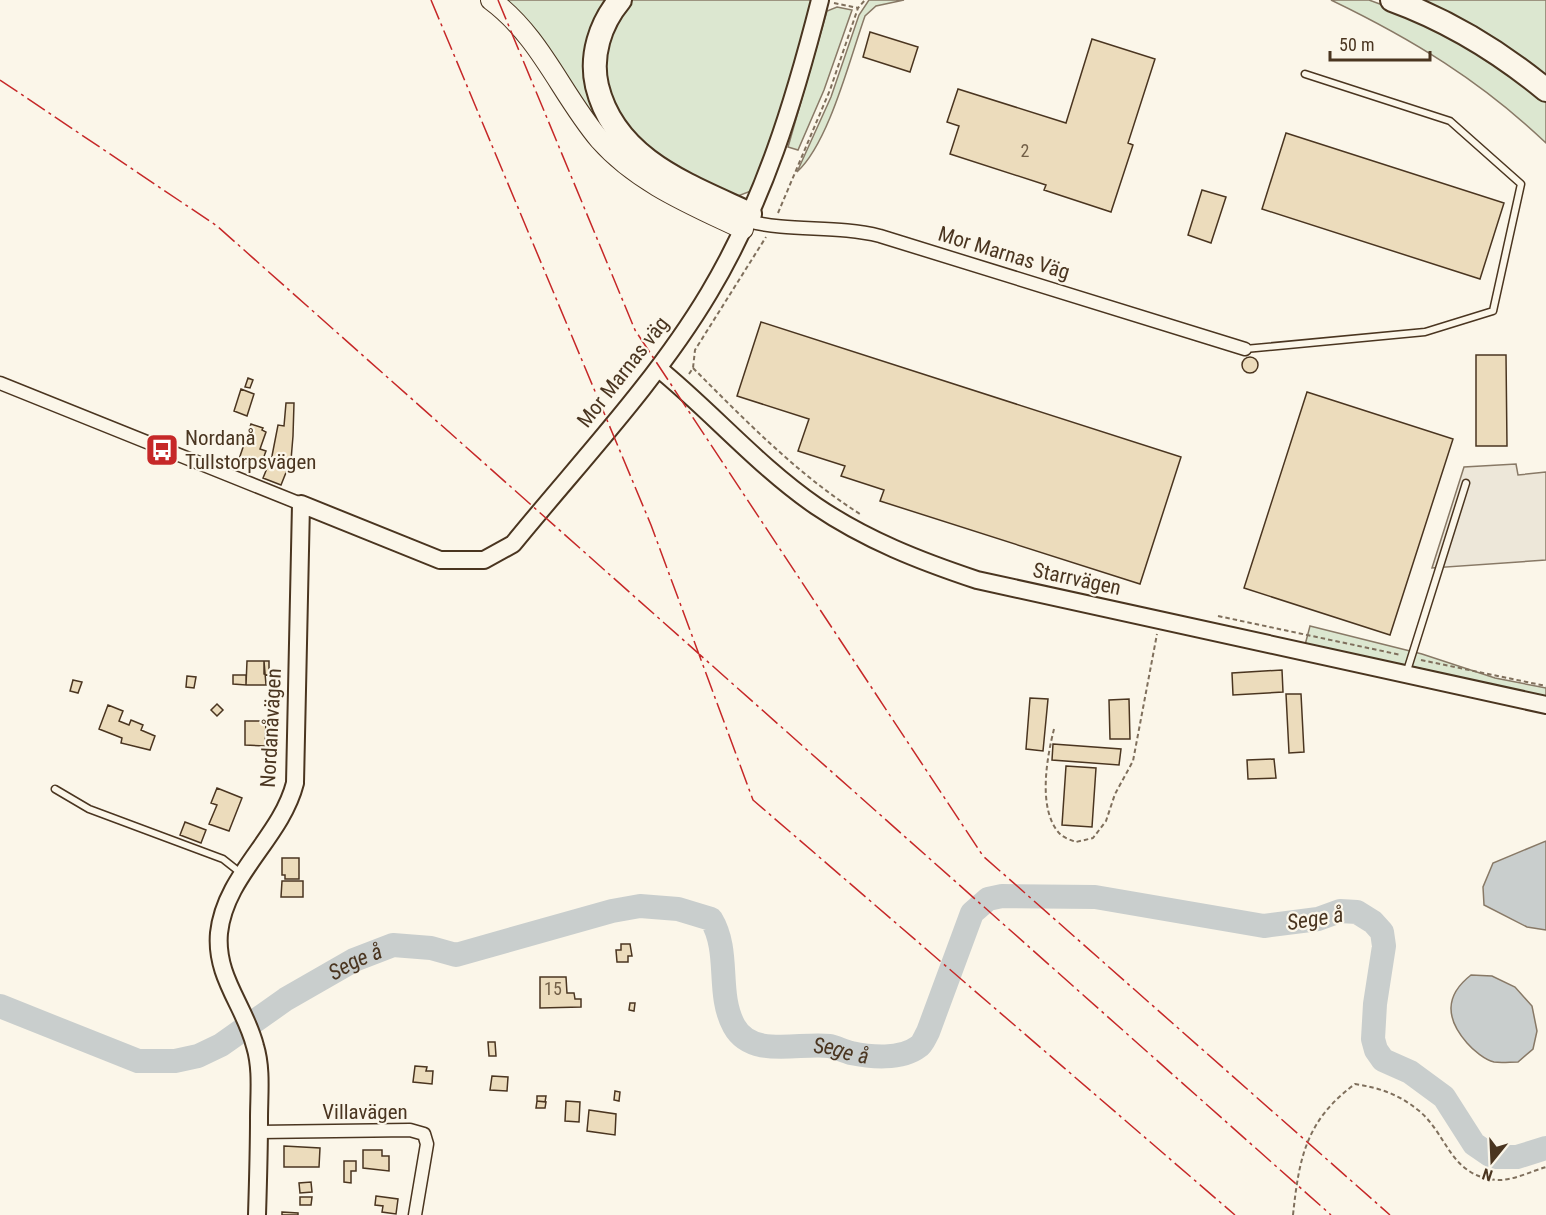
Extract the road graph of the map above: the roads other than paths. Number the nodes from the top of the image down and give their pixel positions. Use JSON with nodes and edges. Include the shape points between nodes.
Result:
{"nodes":[{"id":1,"x":491,"y":0,"type":"edge"},
{"id":2,"x":620,"y":0,"type":"edge"},
{"id":3,"x":1392,"y":0,"type":"edge"},
{"id":4,"x":825,"y":1,"type":"edge"},
{"id":5,"x":1305,"y":74,"type":"dead end"},
{"id":6,"x":1546,"y":90,"type":"edge"},
{"id":7,"x":747,"y":221,"type":"junction"},
{"id":8,"x":1245,"y":349,"type":"joint"},
{"id":9,"x":658,"y":368,"type":"junction"},
{"id":10,"x":0,"y":383,"type":"edge"},
{"id":11,"x":1466,"y":483,"type":"dead end"},
{"id":12,"x":301,"y":504,"type":"junction"},
{"id":13,"x":1406,"y":675,"type":"junction"},
{"id":14,"x":1546,"y":705,"type":"edge"},
{"id":15,"x":56,"y":789,"type":"dead end"},
{"id":16,"x":242,"y":875,"type":"junction"},
{"id":17,"x":259,"y":1132,"type":"junction"},
{"id":18,"x":257,"y":1215,"type":"edge"},
{"id":19,"x":415,"y":1215,"type":"edge"}],
"edges":[{"from":1,"to":7,"type":"main road","via":[[527,33],[591,129],[623,163],[664,190]]},
{"from":2,"to":7,"type":"highway","via":[[601,32],[594,66],[600,98],[610,121],[650,162]]},
{"from":3,"to":6,"type":"highway","via":[[1482,45]]},
{"from":4,"to":7,"type":"street","name":"Mor Marnas väg","via":[[782,136]]},
{"from":5,"to":8,"type":"lane","via":[[1450,121],[1521,184],[1514,219],[1493,311],[1425,332]]},
{"from":7,"to":8,"type":"street","name":"Mor Marnas Väg","via":[[772,227],[849,230],[880,236]]},
{"from":7,"to":9,"type":"street","name":"Mor Marnas väg","via":[[708,294]]},
{"from":9,"to":12,"type":"street","name":"Mor Marnas väg","via":[[513,544],[484,560],[440,560]]},
{"from":9,"to":13,"type":"street","name":"Starrvägen","via":[[815,506],[912,558],[977,580]]},
{"from":10,"to":12,"type":"street"},
{"from":11,"to":13,"type":"lane"},
{"from":12,"to":16,"type":"street","name":"Nordanåvägen","via":[[295,783],[280,822]]},
{"from":13,"to":14,"type":"street","name":"Starrvägen"},
{"from":15,"to":16,"type":"lane","via":[[89,809],[223,859]]},
{"from":16,"to":17,"type":"street","name":"Nordanåvägen","via":[[226,906],[219,933],[220,958],[225,980],[255,1045],[260,1078]]},
{"from":17,"to":18,"type":"street","name":"Nordanåvägen"},
{"from":17,"to":19,"type":"street","name":"Villavägen","via":[[410,1130],[424,1134],[427,1144]]}]}
